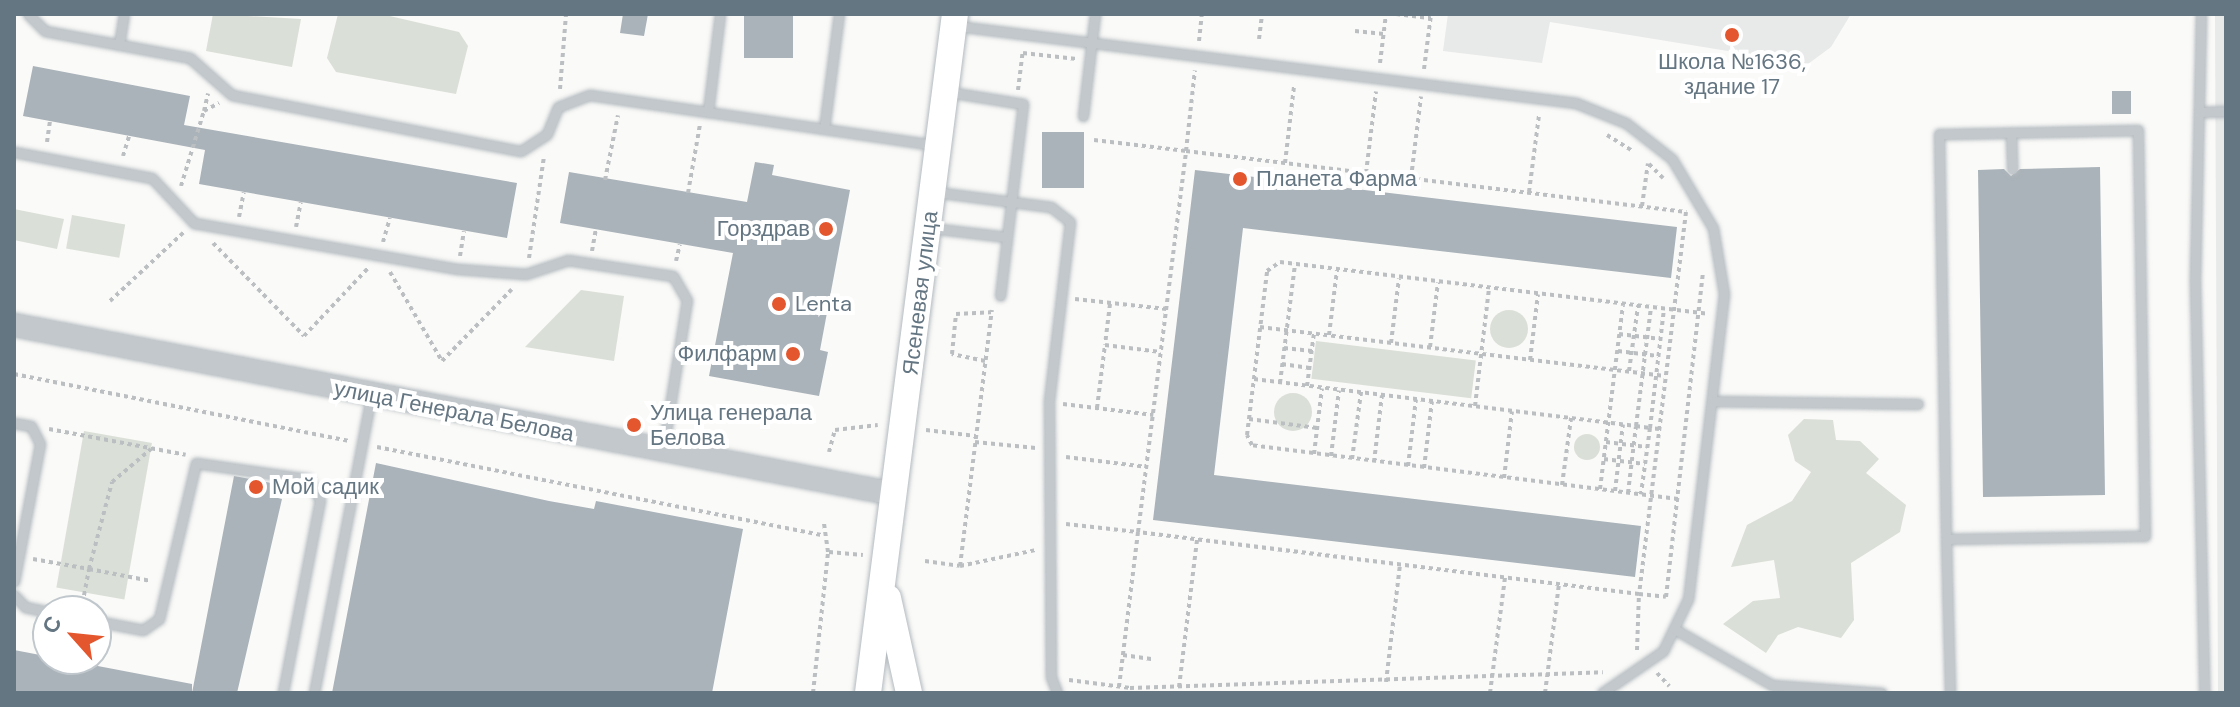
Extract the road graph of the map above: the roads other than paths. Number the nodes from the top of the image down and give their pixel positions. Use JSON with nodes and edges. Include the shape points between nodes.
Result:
{"nodes":[{"id":1,"x":28,"y":14,"type":"edge"},
{"id":2,"x":124,"y":14,"type":"edge"},
{"id":3,"x":720,"y":14,"type":"edge"},
{"id":4,"x":839,"y":14,"type":"edge"},
{"id":5,"x":1095,"y":14,"type":"edge"},
{"id":6,"x":2201,"y":14,"type":"edge"},
{"id":7,"x":955,"y":20,"type":"edge"},
{"id":8,"x":1092,"y":42,"type":"junction"},
{"id":9,"x":119,"y":45,"type":"junction"},
{"id":10,"x":945,"y":92,"type":"junction"},
{"id":11,"x":2226,"y":111,"type":"edge"},
{"id":12,"x":705,"y":112,"type":"junction"},
{"id":13,"x":2200,"y":112,"type":"junction"},
{"id":14,"x":1083,"y":116,"type":"dead end"},
{"id":15,"x":824,"y":129,"type":"junction"},
{"id":16,"x":2011,"y":133,"type":"junction"},
{"id":17,"x":938,"y":146,"type":"junction"},
{"id":18,"x":14,"y":152,"type":"edge"},
{"id":19,"x":2012,"y":169,"type":"dead end"},
{"id":20,"x":932,"y":192,"type":"junction"},
{"id":21,"x":1011,"y":202,"type":"junction"},
{"id":22,"x":928,"y":228,"type":"junction"},
{"id":23,"x":1006,"y":237,"type":"junction"},
{"id":24,"x":1000,"y":296,"type":"road end"},
{"id":25,"x":14,"y":325,"type":"edge"},
{"id":26,"x":371,"y":396,"type":"junction"},
{"id":27,"x":1712,"y":401,"type":"junction"},
{"id":28,"x":1918,"y":404,"type":"dead end"},
{"id":29,"x":14,"y":423,"type":"edge"},
{"id":30,"x":663,"y":451,"type":"junction"},
{"id":31,"x":894,"y":494,"type":"junction"},
{"id":32,"x":1946,"y":539,"type":"junction"},
{"id":33,"x":884,"y":571,"type":"junction"},
{"id":34,"x":14,"y":582,"type":"edge"},
{"id":35,"x":14,"y":595,"type":"edge"},
{"id":36,"x":32,"y":609,"type":"edge"},
{"id":37,"x":112,"y":623,"type":"edge"},
{"id":38,"x":1676,"y":630,"type":"junction"},
{"id":39,"x":864,"y":689,"type":"edge"},
{"id":40,"x":283,"y":693,"type":"edge"},
{"id":41,"x":314,"y":693,"type":"edge"},
{"id":42,"x":909,"y":693,"type":"edge"},
{"id":43,"x":1057,"y":693,"type":"edge"},
{"id":44,"x":1602,"y":693,"type":"edge"},
{"id":45,"x":1882,"y":693,"type":"edge"},
{"id":46,"x":1950,"y":693,"type":"edge"},
{"id":47,"x":2204,"y":693,"type":"edge"}],
"edges":[{"from":1,"to":9,"type":"lane","via":[[45,31]]},
{"from":2,"to":9,"type":"lane"},
{"from":3,"to":12,"type":"lane"},
{"from":4,"to":15,"type":"lane"},
{"from":5,"to":8,"type":"lane"},
{"from":6,"to":13,"type":"lane"},
{"from":7,"to":8,"type":"lane"},
{"from":7,"to":10,"type":"main road","name":"Ясеневая улица"},
{"from":8,"to":14,"type":"lane"},
{"from":8,"to":27,"type":"lane","via":[[1565,101],[1640,131],[1693,186],[1718,247],[1724,294]]},
{"from":9,"to":12,"type":"lane","via":[[190,58],[232,95],[521,151],[547,134],[558,107],[590,95]]},
{"from":10,"to":17,"type":"main road","name":"Ясеневая улица"},
{"from":10,"to":21,"type":"lane","via":[[1017,100],[1023,106]]},
{"from":11,"to":13,"type":"lane"},
{"from":12,"to":15,"type":"lane"},
{"from":13,"to":47,"type":"lane","via":[[2195,282]]},
{"from":15,"to":17,"type":"lane"},
{"from":16,"to":19,"type":"lane"},
{"from":16,"to":32,"type":"lane","via":[[1939,134]]},
{"from":16,"to":32,"type":"lane","via":[[2138,130],[2145,536]]},
{"from":17,"to":20,"type":"main road","name":"Ясеневая улица"},
{"from":18,"to":30,"type":"lane","via":[[152,178],[194,223],[458,269],[526,274],[568,260],[673,276],[687,300]]},
{"from":20,"to":21,"type":"lane"},
{"from":20,"to":22,"type":"main road","name":"Ясеневая улица"},
{"from":21,"to":23,"type":"lane"},
{"from":21,"to":43,"type":"lane","via":[[1057,209],[1070,222],[1049,402],[1051,677]]},
{"from":22,"to":23,"type":"lane"},
{"from":22,"to":31,"type":"main road","name":"Ясеневая улица"},
{"from":23,"to":24,"type":"lane"},
{"from":25,"to":26,"type":"street","name":"улица Генерала Белова"},
{"from":26,"to":30,"type":"street","name":"улица Генерала Белова"},
{"from":26,"to":41,"type":"lane"},
{"from":27,"to":28,"type":"lane"},
{"from":27,"to":38,"type":"lane","via":[[1688,599]]},
{"from":29,"to":34,"type":"lane","via":[[31,426],[40,444]]},
{"from":30,"to":31,"type":"street","name":"улица Генерала Белова"},
{"from":31,"to":33,"type":"main road","name":"Ясеневая улица"},
{"from":32,"to":46,"type":"lane"},
{"from":33,"to":39,"type":"main road","name":"Ясеневая улица"},
{"from":33,"to":42,"type":"main road","name":"Ясеневая улица"},
{"from":35,"to":36,"type":"lane"},
{"from":37,"to":40,"type":"lane","via":[[150,628],[161,616],[189,472],[208,460],[308,479],[318,488]]},
{"from":38,"to":44,"type":"lane","via":[[1650,665]]},
{"from":38,"to":45,"type":"lane","via":[[1772,685]]}]}
